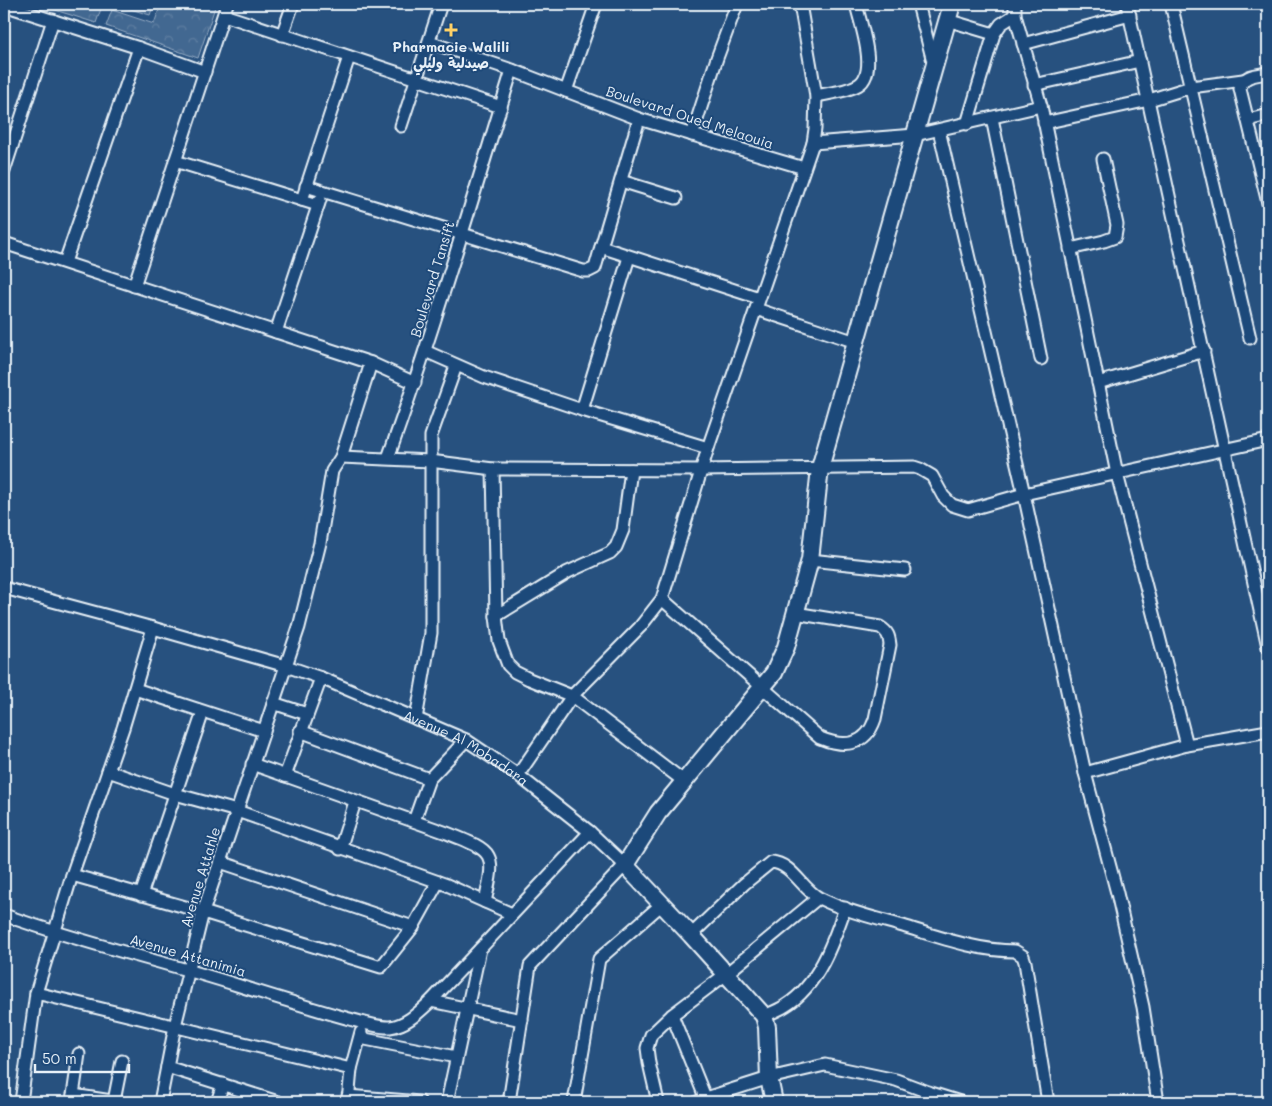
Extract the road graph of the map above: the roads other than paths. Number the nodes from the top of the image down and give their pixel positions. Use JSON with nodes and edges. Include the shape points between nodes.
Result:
{"nodes":[{"id":1,"x":293,"y":4,"type":"edge"},
{"id":2,"x":441,"y":4,"type":"edge"},
{"id":3,"x":596,"y":4,"type":"edge"},
{"id":4,"x":737,"y":4,"type":"edge"},
{"id":5,"x":800,"y":4,"type":"edge"},
{"id":6,"x":856,"y":4,"type":"edge"},
{"id":7,"x":918,"y":4,"type":"edge"},
{"id":8,"x":952,"y":4,"type":"edge"},
{"id":9,"x":1171,"y":4,"type":"edge"},
{"id":10,"x":4,"y":5,"type":"edge"},
{"id":11,"x":226,"y":9,"type":"edge"},
{"id":12,"x":1016,"y":9,"type":"edge"},
{"id":13,"x":1129,"y":10,"type":"edge"},
{"id":14,"x":53,"y":20,"type":"junction"},
{"id":15,"x":947,"y":20,"type":"junction"},
{"id":16,"x":994,"y":34,"type":"junction"},
{"id":17,"x":282,"y":35,"type":"junction"},
{"id":18,"x":428,"y":42,"type":"junction"},
{"id":19,"x":1023,"y":44,"type":"junction"},
{"id":20,"x":139,"y":48,"type":"junction"},
{"id":21,"x":349,"y":57,"type":"junction"},
{"id":22,"x":1140,"y":61,"type":"junction"},
{"id":23,"x":934,"y":66,"type":"junction"},
{"id":24,"x":512,"y":70,"type":"junction"},
{"id":25,"x":204,"y":72,"type":"junction"},
{"id":26,"x":1268,"y":73,"type":"edge"},
{"id":27,"x":416,"y":80,"type":"junction"},
{"id":28,"x":1243,"y":80,"type":"junction"},
{"id":29,"x":1034,"y":85,"type":"junction"},
{"id":30,"x":1191,"y":87,"type":"junction"},
{"id":31,"x":566,"y":91,"type":"junction"},
{"id":32,"x":816,"y":96,"type":"junction"},
{"id":33,"x":1148,"y":100,"type":"junction"},
{"id":34,"x":1041,"y":106,"type":"junction"},
{"id":35,"x":501,"y":107,"type":"junction"},
{"id":36,"x":1268,"y":115,"type":"edge"},
{"id":37,"x":992,"y":118,"type":"junction"},
{"id":38,"x":640,"y":119,"type":"junction"},
{"id":39,"x":1248,"y":120,"type":"junction"},
{"id":40,"x":1044,"y":123,"type":"junction"},
{"id":41,"x":967,"y":124,"type":"junction"},
{"id":42,"x":402,"y":126,"type":"dead end"},
{"id":43,"x":939,"y":130,"type":"junction"},
{"id":44,"x":692,"y":135,"type":"junction"},
{"id":45,"x":915,"y":135,"type":"junction"},
{"id":46,"x":813,"y":143,"type":"junction"},
{"id":47,"x":1102,"y":159,"type":"dead end"},
{"id":48,"x":175,"y":161,"type":"junction"},
{"id":49,"x":804,"y":168,"type":"junction"},
{"id":50,"x":4,"y":171,"type":"edge"},
{"id":51,"x":621,"y":181,"type":"junction"},
{"id":52,"x":1266,"y":182,"type":"edge"},
{"id":53,"x":306,"y":186,"type":"junction"},
{"id":54,"x":323,"y":191,"type":"junction"},
{"id":55,"x":676,"y":198,"type":"dead end"},
{"id":56,"x":302,"y":200,"type":"junction"},
{"id":57,"x":1268,"y":203,"type":"edge"},
{"id":58,"x":318,"y":205,"type":"junction"},
{"id":59,"x":462,"y":233,"type":"junction"},
{"id":60,"x":4,"y":243,"type":"edge"},
{"id":61,"x":601,"y":247,"type":"junction"},
{"id":62,"x":1070,"y":249,"type":"junction"},
{"id":63,"x":629,"y":257,"type":"junction"},
{"id":64,"x":65,"y":262,"type":"junction"},
{"id":65,"x":134,"y":286,"type":"junction"},
{"id":66,"x":757,"y":304,"type":"junction"},
{"id":67,"x":276,"y":332,"type":"junction"},
{"id":68,"x":1250,"y":338,"type":"dead end"},
{"id":69,"x":856,"y":342,"type":"junction"},
{"id":70,"x":425,"y":351,"type":"junction"},
{"id":71,"x":1204,"y":351,"type":"junction"},
{"id":72,"x":1041,"y":359,"type":"dead end"},
{"id":73,"x":371,"y":363,"type":"junction"},
{"id":74,"x":456,"y":366,"type":"junction"},
{"id":75,"x":415,"y":383,"type":"junction"},
{"id":76,"x":1098,"y":383,"type":"junction"},
{"id":77,"x":582,"y":410,"type":"junction"},
{"id":78,"x":1268,"y":440,"type":"edge"},
{"id":79,"x":708,"y":448,"type":"junction"},
{"id":80,"x":1226,"y":448,"type":"junction"},
{"id":81,"x":341,"y":457,"type":"junction"},
{"id":82,"x":388,"y":458,"type":"junction"},
{"id":83,"x":430,"y":461,"type":"junction"},
{"id":84,"x":820,"y":468,"type":"junction"},
{"id":85,"x":493,"y":469,"type":"junction"},
{"id":86,"x":631,"y":470,"type":"junction"},
{"id":87,"x":702,"y":470,"type":"junction"},
{"id":88,"x":1117,"y":474,"type":"junction"},
{"id":89,"x":1024,"y":494,"type":"junction"},
{"id":90,"x":810,"y":560,"type":"junction"},
{"id":91,"x":905,"y":570,"type":"dead end"},
{"id":92,"x":4,"y":588,"type":"edge"},
{"id":93,"x":662,"y":599,"type":"junction"},
{"id":94,"x":796,"y":613,"type":"junction"},
{"id":95,"x":496,"y":616,"type":"junction"},
{"id":96,"x":153,"y":628,"type":"junction"},
{"id":97,"x":1268,"y":647,"type":"edge"},
{"id":98,"x":286,"y":666,"type":"junction"},
{"id":99,"x":321,"y":678,"type":"junction"},
{"id":100,"x":763,"y":688,"type":"junction"},
{"id":101,"x":135,"y":689,"type":"junction"},
{"id":102,"x":572,"y":696,"type":"junction"},
{"id":103,"x":274,"y":703,"type":"junction"},
{"id":104,"x":203,"y":712,"type":"junction"},
{"id":105,"x":307,"y":714,"type":"junction"},
{"id":106,"x":416,"y":719,"type":"junction"},
{"id":107,"x":264,"y":731,"type":"junction"},
{"id":108,"x":300,"y":731,"type":"junction"},
{"id":109,"x":1268,"y":731,"type":"edge"},
{"id":110,"x":466,"y":740,"type":"junction"},
{"id":111,"x":1187,"y":745,"type":"junction"},
{"id":112,"x":252,"y":764,"type":"junction"},
{"id":113,"x":108,"y":771,"type":"junction"},
{"id":114,"x":1085,"y":772,"type":"junction"},
{"id":115,"x":518,"y":775,"type":"junction"},
{"id":116,"x":285,"y":776,"type":"junction"},
{"id":117,"x":429,"y":779,"type":"junction"},
{"id":118,"x":685,"y":782,"type":"junction"},
{"id":119,"x":175,"y":794,"type":"junction"},
{"id":120,"x":356,"y":802,"type":"junction"},
{"id":121,"x":237,"y":812,"type":"junction"},
{"id":122,"x":414,"y":822,"type":"junction"},
{"id":123,"x":590,"y":832,"type":"junction"},
{"id":124,"x":340,"y":849,"type":"junction"},
{"id":125,"x":220,"y":862,"type":"junction"},
{"id":126,"x":625,"y":865,"type":"junction"},
{"id":127,"x":72,"y":875,"type":"junction"},
{"id":128,"x":438,"y":882,"type":"junction"},
{"id":129,"x":141,"y":895,"type":"junction"},
{"id":130,"x":818,"y":898,"type":"junction"},
{"id":131,"x":485,"y":902,"type":"junction"},
{"id":132,"x":662,"y":904,"type":"junction"},
{"id":133,"x":845,"y":908,"type":"junction"},
{"id":134,"x":203,"y":912,"type":"junction"},
{"id":135,"x":512,"y":914,"type":"junction"},
{"id":136,"x":4,"y":915,"type":"edge"},
{"id":137,"x":413,"y":927,"type":"junction"},
{"id":138,"x":54,"y":933,"type":"junction"},
{"id":139,"x":691,"y":935,"type":"junction"},
{"id":140,"x":480,"y":947,"type":"junction"},
{"id":141,"x":189,"y":970,"type":"junction"},
{"id":142,"x":726,"y":974,"type":"junction"},
{"id":143,"x":36,"y":993,"type":"junction"},
{"id":144,"x":431,"y":1001,"type":"junction"},
{"id":145,"x":467,"y":1009,"type":"junction"},
{"id":146,"x":672,"y":1015,"type":"junction"},
{"id":147,"x":764,"y":1016,"type":"junction"},
{"id":148,"x":522,"y":1020,"type":"junction"},
{"id":149,"x":364,"y":1023,"type":"junction"},
{"id":150,"x":175,"y":1026,"type":"junction"},
{"id":151,"x":360,"y":1038,"type":"junction"},
{"id":152,"x":79,"y":1054,"type":"dead end"},
{"id":153,"x":456,"y":1057,"type":"junction"},
{"id":154,"x":122,"y":1061,"type":"dead end"},
{"id":155,"x":167,"y":1067,"type":"junction"},
{"id":156,"x":351,"y":1069,"type":"junction"},
{"id":157,"x":769,"y":1078,"type":"junction"},
{"id":158,"x":223,"y":1084,"type":"junction"},
{"id":159,"x":928,"y":1097,"type":"edge"},
{"id":160,"x":73,"y":1099,"type":"edge"},
{"id":161,"x":348,"y":1099,"type":"edge"},
{"id":162,"x":703,"y":1101,"type":"edge"},
{"id":163,"x":21,"y":1102,"type":"edge"},
{"id":164,"x":116,"y":1102,"type":"edge"},
{"id":165,"x":160,"y":1102,"type":"edge"},
{"id":166,"x":217,"y":1102,"type":"edge"},
{"id":167,"x":274,"y":1102,"type":"edge"},
{"id":168,"x":420,"y":1102,"type":"edge"},
{"id":169,"x":447,"y":1102,"type":"edge"},
{"id":170,"x":509,"y":1102,"type":"edge"},
{"id":171,"x":574,"y":1102,"type":"edge"},
{"id":172,"x":658,"y":1102,"type":"edge"},
{"id":173,"x":774,"y":1102,"type":"edge"},
{"id":174,"x":960,"y":1102,"type":"edge"},
{"id":175,"x":1048,"y":1102,"type":"edge"},
{"id":176,"x":1158,"y":1102,"type":"edge"}],
"edges":[{"from":1,"to":17,"type":"street"},
{"from":2,"to":18,"type":"street"},
{"from":3,"to":31,"type":"street"},
{"from":4,"to":44,"type":"street"},
{"from":5,"to":32,"type":"street"},
{"from":6,"to":32,"type":"street","via":[[869,63],[866,74],[860,85]]},
{"from":7,"to":23,"type":"street"},
{"from":8,"to":15,"type":"street"},
{"from":9,"to":30,"type":"street"},
{"from":10,"to":14,"type":"street"},
{"from":11,"to":17,"type":"street"},
{"from":11,"to":25,"type":"street"},
{"from":12,"to":16,"type":"street"},
{"from":12,"to":19,"type":"street"},
{"from":13,"to":19,"type":"street"},
{"from":13,"to":22,"type":"street"},
{"from":14,"to":20,"type":"street"},
{"from":14,"to":50,"type":"street"},
{"from":15,"to":16,"type":"street"},
{"from":15,"to":23,"type":"street"},
{"from":16,"to":41,"type":"street"},
{"from":17,"to":21,"type":"street"},
{"from":18,"to":24,"type":"street","name":"Boulevard Oued Melaouia"},
{"from":18,"to":27,"type":"street"},
{"from":19,"to":29,"type":"street"},
{"from":20,"to":25,"type":"street"},
{"from":20,"to":64,"type":"street"},
{"from":21,"to":27,"type":"street"},
{"from":21,"to":53,"type":"street"},
{"from":22,"to":29,"type":"street"},
{"from":22,"to":33,"type":"street"},
{"from":23,"to":45,"type":"street"},
{"from":24,"to":31,"type":"street","name":"Boulevard Oued Melaouia"},
{"from":24,"to":35,"type":"street","name":"Boulevard Tansift"},
{"from":25,"to":48,"type":"street"},
{"from":26,"to":28,"type":"street"},
{"from":27,"to":35,"type":"street"},
{"from":27,"to":42,"type":"street"},
{"from":28,"to":30,"type":"street"},
{"from":28,"to":39,"type":"street","via":[[1240,89]]},
{"from":29,"to":34,"type":"street"},
{"from":30,"to":33,"type":"street"},
{"from":30,"to":68,"type":"street"},
{"from":31,"to":38,"type":"street","name":"Boulevard Oued Melaouia"},
{"from":32,"to":46,"type":"street"},
{"from":33,"to":40,"type":"street"},
{"from":33,"to":71,"type":"street"},
{"from":34,"to":37,"type":"street"},
{"from":34,"to":40,"type":"street"},
{"from":35,"to":59,"type":"street","name":"Boulevard Tansift"},
{"from":36,"to":39,"type":"street"},
{"from":37,"to":41,"type":"street"},
{"from":37,"to":72,"type":"street"},
{"from":38,"to":44,"type":"street","name":"Boulevard Oued Melaouia"},
{"from":38,"to":51,"type":"street"},
{"from":39,"to":52,"type":"street"},
{"from":40,"to":62,"type":"street"},
{"from":41,"to":43,"type":"street"},
{"from":43,"to":45,"type":"street"},
{"from":43,"to":89,"type":"street"},
{"from":44,"to":49,"type":"street","name":"Boulevard Oued Melaouia"},
{"from":45,"to":46,"type":"street"},
{"from":45,"to":69,"type":"street"},
{"from":46,"to":49,"type":"street"},
{"from":47,"to":62,"type":"street","via":[[1117,225],[1115,237]]},
{"from":48,"to":56,"type":"street"},
{"from":48,"to":65,"type":"street"},
{"from":49,"to":66,"type":"street"},
{"from":51,"to":55,"type":"street"},
{"from":51,"to":61,"type":"street"},
{"from":52,"to":57,"type":"street"},
{"from":53,"to":54,"type":"street"},
{"from":53,"to":56,"type":"street"},
{"from":54,"to":58,"type":"street"},
{"from":54,"to":59,"type":"street"},
{"from":56,"to":58,"type":"street"},
{"from":58,"to":67,"type":"street"},
{"from":59,"to":61,"type":"street","via":[[589,271],[596,266]]},
{"from":59,"to":70,"type":"street","name":"Boulevard Tansift"},
{"from":60,"to":64,"type":"street"},
{"from":61,"to":63,"type":"street"},
{"from":62,"to":76,"type":"street"},
{"from":63,"to":66,"type":"street"},
{"from":63,"to":77,"type":"street"},
{"from":64,"to":65,"type":"street"},
{"from":65,"to":67,"type":"street"},
{"from":66,"to":69,"type":"street"},
{"from":66,"to":79,"type":"street"},
{"from":67,"to":73,"type":"street"},
{"from":69,"to":84,"type":"street"},
{"from":70,"to":74,"type":"street"},
{"from":70,"to":75,"type":"street","name":"Boulevard Tansift"},
{"from":71,"to":76,"type":"street"},
{"from":71,"to":80,"type":"street"},
{"from":73,"to":75,"type":"street"},
{"from":73,"to":81,"type":"street","name":"Avenue Attahle"},
{"from":74,"to":77,"type":"street"},
{"from":74,"to":83,"type":"street","via":[[432,436]]},
{"from":75,"to":82,"type":"street","name":"Boulevard Tansift"},
{"from":76,"to":88,"type":"street"},
{"from":77,"to":79,"type":"street"},
{"from":78,"to":80,"type":"street"},
{"from":79,"to":87,"type":"street"},
{"from":80,"to":88,"type":"street"},
{"from":80,"to":97,"type":"street"},
{"from":81,"to":82,"type":"street"},
{"from":81,"to":98,"type":"street","name":"Avenue Attahle","via":[[332,471],[307,601]]},
{"from":82,"to":83,"type":"street"},
{"from":83,"to":85,"type":"street"},
{"from":83,"to":106,"type":"street","via":[[431,633]]},
{"from":84,"to":87,"type":"street"},
{"from":84,"to":89,"type":"street","via":[[920,469],[932,476],[952,505],[968,510]]},
{"from":84,"to":90,"type":"street"},
{"from":85,"to":86,"type":"street"},
{"from":85,"to":95,"type":"street"},
{"from":86,"to":87,"type":"street"},
{"from":86,"to":95,"type":"street","via":[[623,530],[616,547]]},
{"from":87,"to":93,"type":"street"},
{"from":88,"to":89,"type":"street"},
{"from":88,"to":111,"type":"street"},
{"from":89,"to":114,"type":"street"},
{"from":90,"to":91,"type":"street"},
{"from":90,"to":94,"type":"street"},
{"from":92,"to":96,"type":"street","name":"Avenue Al Mobadara"},
{"from":93,"to":100,"type":"street"},
{"from":93,"to":102,"type":"street","via":[[640,627]]},
{"from":94,"to":100,"type":"street","via":[[780,662]]},
{"from":94,"to":100,"type":"street","via":[[880,627],[889,635],[890,645],[871,729],[867,735],[848,743],[820,738]]},
{"from":95,"to":102,"type":"street","via":[[499,641],[508,665],[529,679]]},
{"from":96,"to":98,"type":"street","name":"Avenue Al Mobadara"},
{"from":96,"to":101,"type":"street"},
{"from":98,"to":99,"type":"street","name":"Avenue Al Mobadara"},
{"from":98,"to":103,"type":"street","name":"Avenue Attahle"},
{"from":99,"to":105,"type":"street"},
{"from":99,"to":106,"type":"street","name":"Avenue Al Mobadara"},
{"from":100,"to":118,"type":"street"},
{"from":101,"to":104,"type":"street"},
{"from":101,"to":113,"type":"street"},
{"from":102,"to":115,"type":"street"},
{"from":102,"to":118,"type":"street"},
{"from":103,"to":105,"type":"street"},
{"from":103,"to":107,"type":"street","name":"Avenue Attahle"},
{"from":104,"to":107,"type":"street"},
{"from":104,"to":119,"type":"street"},
{"from":105,"to":108,"type":"street"},
{"from":106,"to":110,"type":"street","name":"Avenue Al Mobadara"},
{"from":107,"to":112,"type":"street","name":"Avenue Attahle"},
{"from":108,"to":116,"type":"street"},
{"from":108,"to":117,"type":"street"},
{"from":109,"to":111,"type":"street"},
{"from":110,"to":115,"type":"street","name":"Avenue Al Mobadara"},
{"from":110,"to":117,"type":"street"},
{"from":111,"to":114,"type":"street"},
{"from":112,"to":116,"type":"street"},
{"from":112,"to":121,"type":"street","name":"Avenue Attahle"},
{"from":113,"to":119,"type":"street"},
{"from":113,"to":127,"type":"street"},
{"from":114,"to":176,"type":"street","via":[[1143,1006]]},
{"from":115,"to":123,"type":"street","name":"Avenue Al Mobadara"},
{"from":116,"to":120,"type":"street"},
{"from":117,"to":122,"type":"street"},
{"from":118,"to":126,"type":"street","via":[[658,813]]},
{"from":119,"to":121,"type":"street"},
{"from":119,"to":129,"type":"street"},
{"from":120,"to":122,"type":"street"},
{"from":120,"to":124,"type":"street"},
{"from":121,"to":124,"type":"street"},
{"from":121,"to":125,"type":"street","name":"Avenue Attahle"},
{"from":122,"to":131,"type":"street","via":[[486,852],[491,875]]},
{"from":123,"to":126,"type":"street","name":"Avenue Al Mobadara"},
{"from":123,"to":135,"type":"street","name":"Avenue Attanimia"},
{"from":124,"to":128,"type":"street"},
{"from":125,"to":134,"type":"street","name":"Avenue Attahle"},
{"from":125,"to":137,"type":"street"},
{"from":126,"to":132,"type":"street","name":"Avenue Al Mobadara"},
{"from":126,"to":148,"type":"street","via":[[530,966]]},
{"from":127,"to":129,"type":"street"},
{"from":127,"to":138,"type":"street"},
{"from":128,"to":131,"type":"street"},
{"from":128,"to":137,"type":"street"},
{"from":129,"to":134,"type":"street"},
{"from":130,"to":133,"type":"street"},
{"from":130,"to":139,"type":"street","via":[[791,872],[777,862],[771,862]]},
{"from":130,"to":142,"type":"street"},
{"from":131,"to":135,"type":"street"},
{"from":132,"to":139,"type":"street","name":"Avenue Al Mobadara"},
{"from":132,"to":171,"type":"street","via":[[599,959]]},
{"from":133,"to":147,"type":"street","via":[[835,938],[813,978],[785,1007]]},
{"from":133,"to":175,"type":"street","via":[[970,946],[1020,953],[1025,962]]},
{"from":134,"to":137,"type":"street","via":[[382,968]]},
{"from":134,"to":141,"type":"street","name":"Avenue Attahle"},
{"from":135,"to":140,"type":"street","name":"Avenue Attanimia"},
{"from":136,"to":138,"type":"street","name":"Avenue Attanimia"},
{"from":138,"to":141,"type":"street","name":"Avenue Attanimia"},
{"from":138,"to":143,"type":"street"},
{"from":139,"to":142,"type":"street","name":"Avenue Al Mobadara"},
{"from":140,"to":144,"type":"street","name":"Avenue Attanimia"},
{"from":140,"to":145,"type":"street"},
{"from":141,"to":149,"type":"street","name":"Avenue Attanimia"},
{"from":141,"to":150,"type":"street","name":"Avenue Attahle"},
{"from":142,"to":146,"type":"street"},
{"from":142,"to":147,"type":"street","name":"Avenue Al Mobadara"},
{"from":143,"to":150,"type":"street"},
{"from":143,"to":163,"type":"street"},
{"from":144,"to":145,"type":"street"},
{"from":144,"to":149,"type":"street","name":"Avenue Attanimia","via":[[403,1023],[389,1027]]},
{"from":145,"to":148,"type":"street"},
{"from":145,"to":153,"type":"street"},
{"from":146,"to":162,"type":"street"},
{"from":146,"to":172,"type":"street","via":[[651,1035],[647,1048]]},
{"from":147,"to":157,"type":"street"},
{"from":148,"to":170,"type":"street"},
{"from":149,"to":151,"type":"street"},
{"from":150,"to":155,"type":"street","name":"Avenue Attahle"},
{"from":150,"to":156,"type":"street"},
{"from":151,"to":153,"type":"street"},
{"from":151,"to":156,"type":"street"},
{"from":152,"to":160,"type":"street"},
{"from":153,"to":169,"type":"street"},
{"from":154,"to":164,"type":"street"},
{"from":155,"to":158,"type":"street"},
{"from":155,"to":165,"type":"street","name":"Avenue Attahle"},
{"from":156,"to":161,"type":"street"},
{"from":157,"to":159,"type":"street","via":[[825,1065],[896,1080]]},
{"from":157,"to":162,"type":"street"},
{"from":157,"to":173,"type":"street"},
{"from":158,"to":166,"type":"street"},
{"from":158,"to":167,"type":"street"},
{"from":159,"to":174,"type":"street"},
{"from":160,"to":164,"type":"street"},
{"from":161,"to":168,"type":"street"}]}
